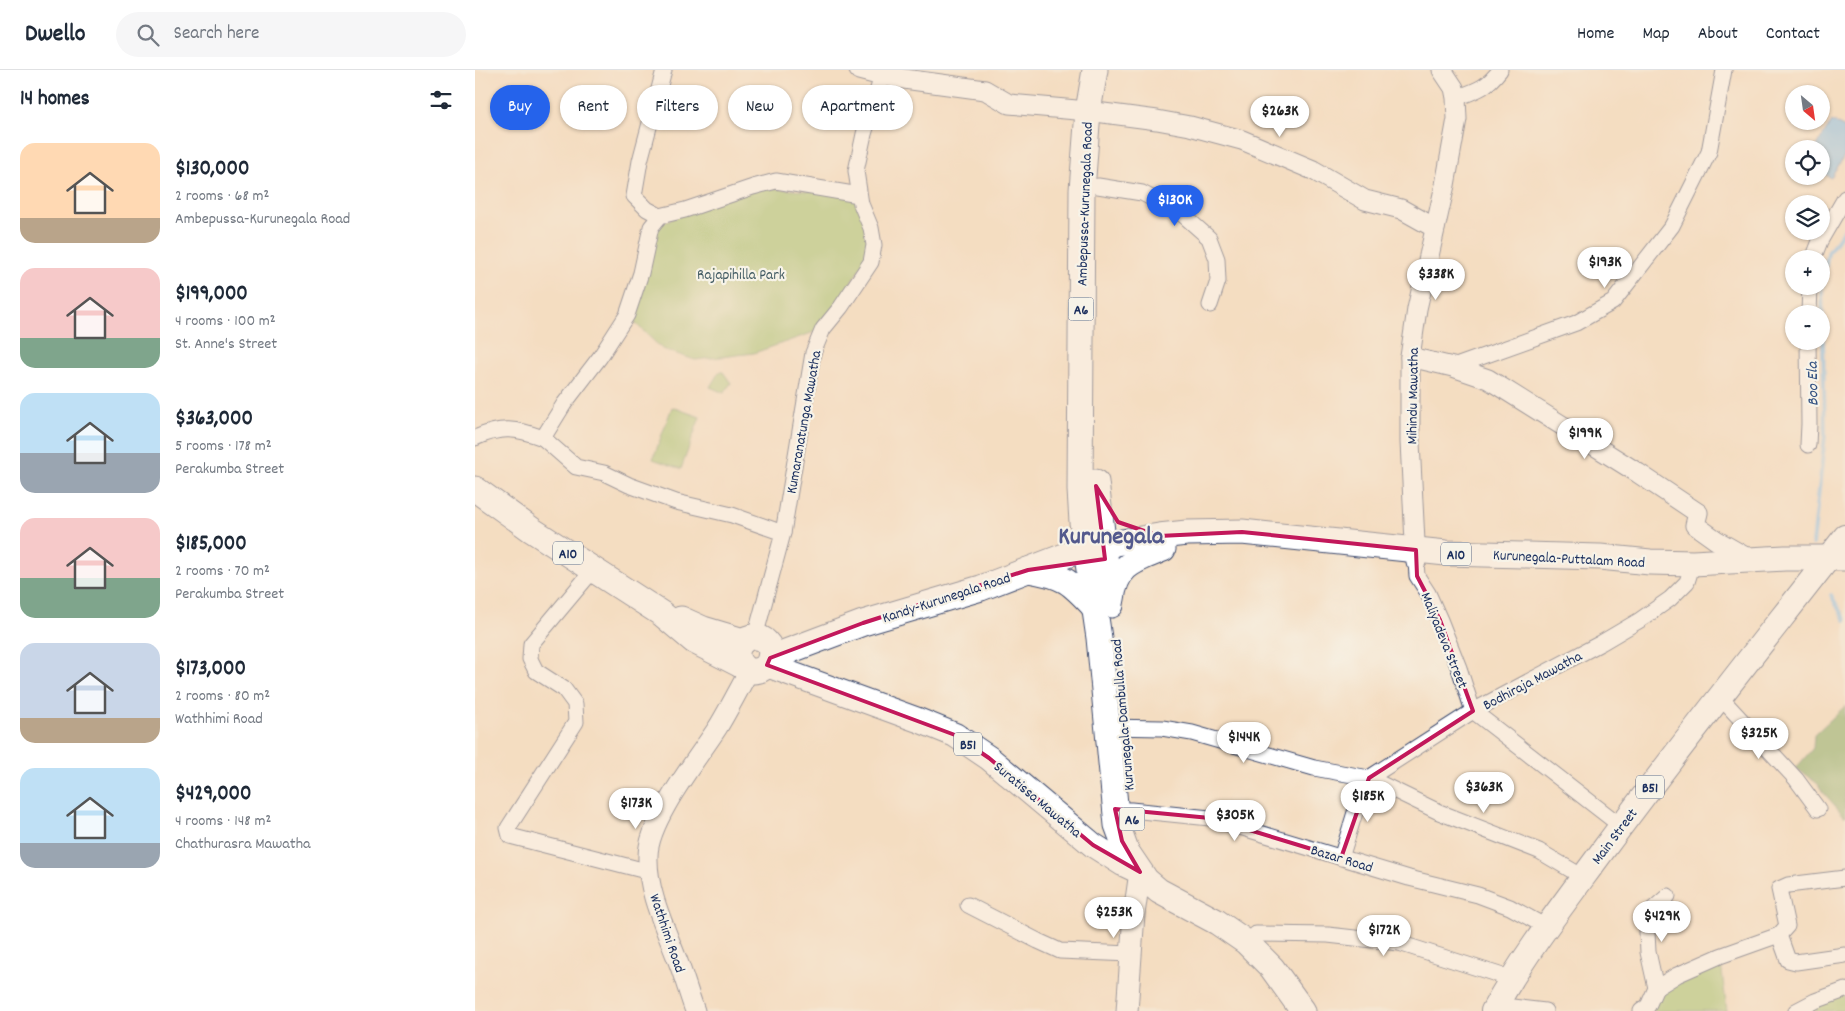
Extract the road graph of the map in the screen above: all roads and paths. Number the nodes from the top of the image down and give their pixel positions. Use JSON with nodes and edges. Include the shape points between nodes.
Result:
{"nodes":[{"id":1,"x":664,"y":70,"type":"edge"},
{"id":2,"x":859,"y":70,"type":"edge"},
{"id":3,"x":1095,"y":70,"type":"edge"},
{"id":4,"x":1112,"y":70,"type":"edge"},
{"id":5,"x":1442,"y":70,"type":"edge"},
{"id":6,"x":1501,"y":70,"type":"edge"},
{"id":7,"x":1724,"y":70,"type":"edge"},
{"id":8,"x":882,"y":76,"type":"junction"},
{"id":9,"x":1457,"y":98,"type":"junction"},
{"id":10,"x":1096,"y":113,"type":"junction"},
{"id":11,"x":1098,"y":186,"type":"junction"},
{"id":12,"x":859,"y":195,"type":"junction"},
{"id":13,"x":1845,"y":198,"type":"edge"},
{"id":14,"x":660,"y":216,"type":"junction"},
{"id":15,"x":1435,"y":228,"type":"junction"},
{"id":16,"x":1816,"y":250,"type":"edge"},
{"id":17,"x":1210,"y":305,"type":"dead end"},
{"id":18,"x":1808,"y":350,"type":"edge"},
{"id":19,"x":1411,"y":357,"type":"junction"},
{"id":20,"x":1453,"y":367,"type":"junction"},
{"id":21,"x":475,"y":438,"type":"edge"},
{"id":22,"x":543,"y":438,"type":"junction"},
{"id":23,"x":1808,"y":446,"type":"dead end"},
{"id":24,"x":1088,"y":488,"type":"junction"},
{"id":25,"x":475,"y":489,"type":"edge"},
{"id":26,"x":783,"y":533,"type":"junction"},
{"id":27,"x":1845,"y":537,"type":"edge"},
{"id":28,"x":1161,"y":542,"type":"junction"},
{"id":29,"x":1095,"y":554,"type":"junction"},
{"id":30,"x":1416,"y":556,"type":"junction"},
{"id":31,"x":1751,"y":560,"type":"junction"},
{"id":32,"x":1834,"y":565,"type":"edge"},
{"id":33,"x":593,"y":570,"type":"junction"},
{"id":34,"x":1028,"y":570,"type":"junction"},
{"id":35,"x":1691,"y":570,"type":"junction"},
{"id":36,"x":1103,"y":607,"type":"junction"},
{"id":37,"x":755,"y":654,"type":"junction"},
{"id":38,"x":1720,"y":697,"type":"junction"},
{"id":39,"x":1473,"y":711,"type":"junction"},
{"id":40,"x":1115,"y":727,"type":"junction"},
{"id":41,"x":1369,"y":778,"type":"junction"},
{"id":42,"x":1817,"y":809,"type":"dead end"},
{"id":43,"x":1123,"y":810,"type":"junction"},
{"id":44,"x":1621,"y":826,"type":"junction"},
{"id":45,"x":1341,"y":858,"type":"junction"},
{"id":46,"x":650,"y":872,"type":"junction"},
{"id":47,"x":1140,"y":872,"type":"junction"},
{"id":48,"x":1583,"y":878,"type":"junction"},
{"id":49,"x":1845,"y":878,"type":"edge"},
{"id":50,"x":1668,"y":896,"type":"dead end"},
{"id":51,"x":968,"y":905,"type":"dead end"},
{"id":52,"x":1548,"y":928,"type":"junction"},
{"id":53,"x":1257,"y":934,"type":"junction"},
{"id":54,"x":1779,"y":934,"type":"junction"},
{"id":55,"x":1131,"y":954,"type":"junction"},
{"id":56,"x":1845,"y":955,"type":"edge"},
{"id":57,"x":1512,"y":979,"type":"junction"},
{"id":58,"x":1656,"y":988,"type":"junction"},
{"id":59,"x":1845,"y":990,"type":"edge"},
{"id":60,"x":1495,"y":1008,"type":"edge"},
{"id":61,"x":695,"y":1011,"type":"edge"},
{"id":62,"x":1127,"y":1011,"type":"edge"},
{"id":63,"x":1303,"y":1011,"type":"edge"},
{"id":64,"x":1317,"y":1011,"type":"edge"},
{"id":65,"x":1545,"y":1011,"type":"edge"},
{"id":66,"x":1641,"y":1011,"type":"edge"},
{"id":67,"x":1796,"y":1011,"type":"edge"}],
"edges":[{"from":1,"to":14,"type":"street","via":[[634,196]]},
{"from":2,"to":8,"type":"street"},
{"from":3,"to":10,"type":"highway","name":"Ambepussa-Kurunegala Road","number":"A6"},
{"from":4,"to":10,"type":"highway","name":"Ambepussa-Kurunegala Road","number":"A6"},
{"from":5,"to":9,"type":"street","name":"Mihindu Mawatha"},
{"from":6,"to":9,"type":"street","via":[[1483,88]]},
{"from":7,"to":20,"type":"street","via":[[1709,152],[1672,226],[1613,302],[1576,323]]},
{"from":8,"to":10,"type":"street","via":[[985,90],[1009,104]]},
{"from":8,"to":12,"type":"street","name":"Kumaranatunga Mawatha","via":[[856,171]]},
{"from":9,"to":15,"type":"street","name":"Mihindu Mawatha","via":[[1453,145]]},
{"from":10,"to":11,"type":"highway","name":"Ambepussa-Kurunegala Road","number":"A6"},
{"from":10,"to":15,"type":"street","via":[[1157,120],[1242,140],[1313,170],[1365,200],[1401,209]]},
{"from":10,"to":24,"type":"highway","name":"Ambepussa-Kurunegala Road","number":"A6","via":[[1081,226]]},
{"from":11,"to":17,"type":"street","via":[[1142,193],[1182,214],[1209,238],[1217,259],[1218,281]]},
{"from":11,"to":24,"type":"highway","name":"Ambepussa-Kurunegala Road","number":"A6"},
{"from":12,"to":14,"type":"street","via":[[775,181]]},
{"from":12,"to":26,"type":"street","name":"Kumaranatunga Mawatha","via":[[871,228],[874,245],[871,262],[823,329],[813,353]]},
{"from":13,"to":16,"type":"street"},
{"from":14,"to":22,"type":"street","via":[[651,227],[627,315]]},
{"from":15,"to":19,"type":"street","name":"Mihindu Mawatha","via":[[1417,309]]},
{"from":18,"to":23,"type":"street"},
{"from":19,"to":20,"type":"street"},
{"from":19,"to":30,"type":"street","name":"Mihindu Mawatha","via":[[1410,442]]},
{"from":20,"to":31,"type":"street","via":[[1488,379],[1637,472],[1698,513],[1695,525]]},
{"from":21,"to":22,"type":"street","via":[[516,429]]},
{"from":22,"to":26,"type":"street","via":[[576,468],[604,473],[675,502],[732,515]]},
{"from":24,"to":28,"type":"highway","via":[[1118,522]]},
{"from":24,"to":29,"type":"highway","name":"Ambepussa-Kurunegala Road","number":"A6"},
{"from":24,"to":34,"type":"highway","via":[[1069,535],[1061,546]]},
{"from":25,"to":33,"type":"highway","number":"A10"},
{"from":26,"to":37,"type":"street","name":"Kumaranatunga Mawatha"},
{"from":27,"to":32,"type":"main road","name":"Main Street"},
{"from":28,"to":29,"type":"highway","name":"Kurunegala-Puttalam Road","number":"A10"},
{"from":28,"to":30,"type":"highway","name":"Kurunegala-Puttalam Road","number":"A10","via":[[1180,546],[1239,544]]},
{"from":28,"to":36,"type":"highway","via":[[1123,570]]},
{"from":29,"to":34,"type":"highway","name":"Kandy-Kurunegala Road","number":"A10"},
{"from":29,"to":36,"type":"highway","name":"Kurunegala-Dambulla Road","number":"A6"},
{"from":30,"to":35,"type":"highway","name":"Kurunegala-Puttalam Road","number":"A10","via":[[1468,566]]},
{"from":30,"to":39,"type":"street","name":"Maliyadeva Street","via":[[1417,576],[1440,620]]},
{"from":31,"to":32,"type":"highway","name":"Kurunegala-Puttalam Road","number":"A10"},
{"from":31,"to":35,"type":"highway","name":"Kurunegala-Puttalam Road","number":"A10"},
{"from":32,"to":35,"type":"highway","name":"Kurunegala-Puttalam Road","number":"A10","via":[[1749,572]]},
{"from":32,"to":38,"type":"main road","name":"Main Street","number":"B51"},
{"from":33,"to":37,"type":"highway","number":"A10","via":[[662,614],[694,641]]},
{"from":33,"to":46,"type":"street","via":[[531,644],[530,659],[536,671],[564,689],[575,704],[576,722],[508,828],[510,836]]},
{"from":34,"to":36,"type":"highway","via":[[1061,577]]},
{"from":34,"to":37,"type":"highway","name":"Kandy-Kurunegala Road","number":"A10","via":[[981,588]]},
{"from":35,"to":39,"type":"street","name":"Bodhiraja Mawatha","via":[[1687,582],[1670,599],[1640,620]]},
{"from":36,"to":40,"type":"highway","name":"Kurunegala-Dambulla Road","number":"A6"},
{"from":37,"to":46,"type":"street","name":"Wathhimi Road","via":[[719,725],[653,830],[647,855]]},
{"from":37,"to":47,"type":"main road","name":"Suratissa Mawatha","number":"B51","via":[[955,735],[989,758],[1093,845]]},
{"from":38,"to":42,"type":"street","via":[[1796,779]]},
{"from":38,"to":44,"type":"main road","name":"Main Street","number":"B51"},
{"from":39,"to":41,"type":"street","name":"Bodhiraja Mawatha"},
{"from":39,"to":44,"type":"street"},
{"from":40,"to":41,"type":"street","via":[[1162,728],[1192,733],[1314,768]]},
{"from":40,"to":43,"type":"highway","name":"Kurunegala-Dambulla Road","number":"A6"},
{"from":41,"to":45,"type":"street"},
{"from":41,"to":48,"type":"street","via":[[1439,812],[1539,851]]},
{"from":43,"to":45,"type":"street","name":"Bazar Road","via":[[1210,818]]},
{"from":43,"to":47,"type":"highway","name":"Kurunegala-Dambulla Road","number":"A6","via":[[1117,825],[1122,841]]},
{"from":43,"to":53,"type":"highway","name":"Kurunegala-Dambulla Road","number":"A6","via":[[1140,847],[1156,870],[1176,886],[1230,912]]},
{"from":44,"to":48,"type":"main road","name":"Main Street","number":"B51"},
{"from":45,"to":52,"type":"street","name":"Bazar Road","via":[[1477,895],[1510,907]]},
{"from":46,"to":61,"type":"street","name":"Wathhimi Road","via":[[660,918]]},
{"from":47,"to":55,"type":"main road"},
{"from":47,"to":63,"type":"highway","name":"Kurunegala-Dambulla Road","number":"A6","via":[[1159,891],[1217,922],[1246,942],[1263,958]]},
{"from":48,"to":52,"type":"main road","name":"Main Street","number":"B51"},
{"from":49,"to":54,"type":"street","via":[[1779,889],[1787,926]]},
{"from":50,"to":58,"type":"street","via":[[1652,910],[1647,932]]},
{"from":51,"to":55,"type":"street","via":[[1060,951]]},
{"from":52,"to":57,"type":"main road","name":"Main Street","number":"B51"},
{"from":53,"to":57,"type":"street","via":[[1328,935],[1399,943]]},
{"from":53,"to":64,"type":"highway","name":"Kurunegala-Dambulla Road","number":"A6","via":[[1281,960]]},
{"from":54,"to":56,"type":"street","via":[[1788,960],[1796,962]]},
{"from":54,"to":58,"type":"street","via":[[1677,975]]},
{"from":55,"to":62,"type":"main road"},
{"from":57,"to":60,"type":"main road","name":"Main Street","number":"B51"},
{"from":58,"to":66,"type":"street"},
{"from":59,"to":67,"type":"street"},
{"from":60,"to":65,"type":"street"}]}
